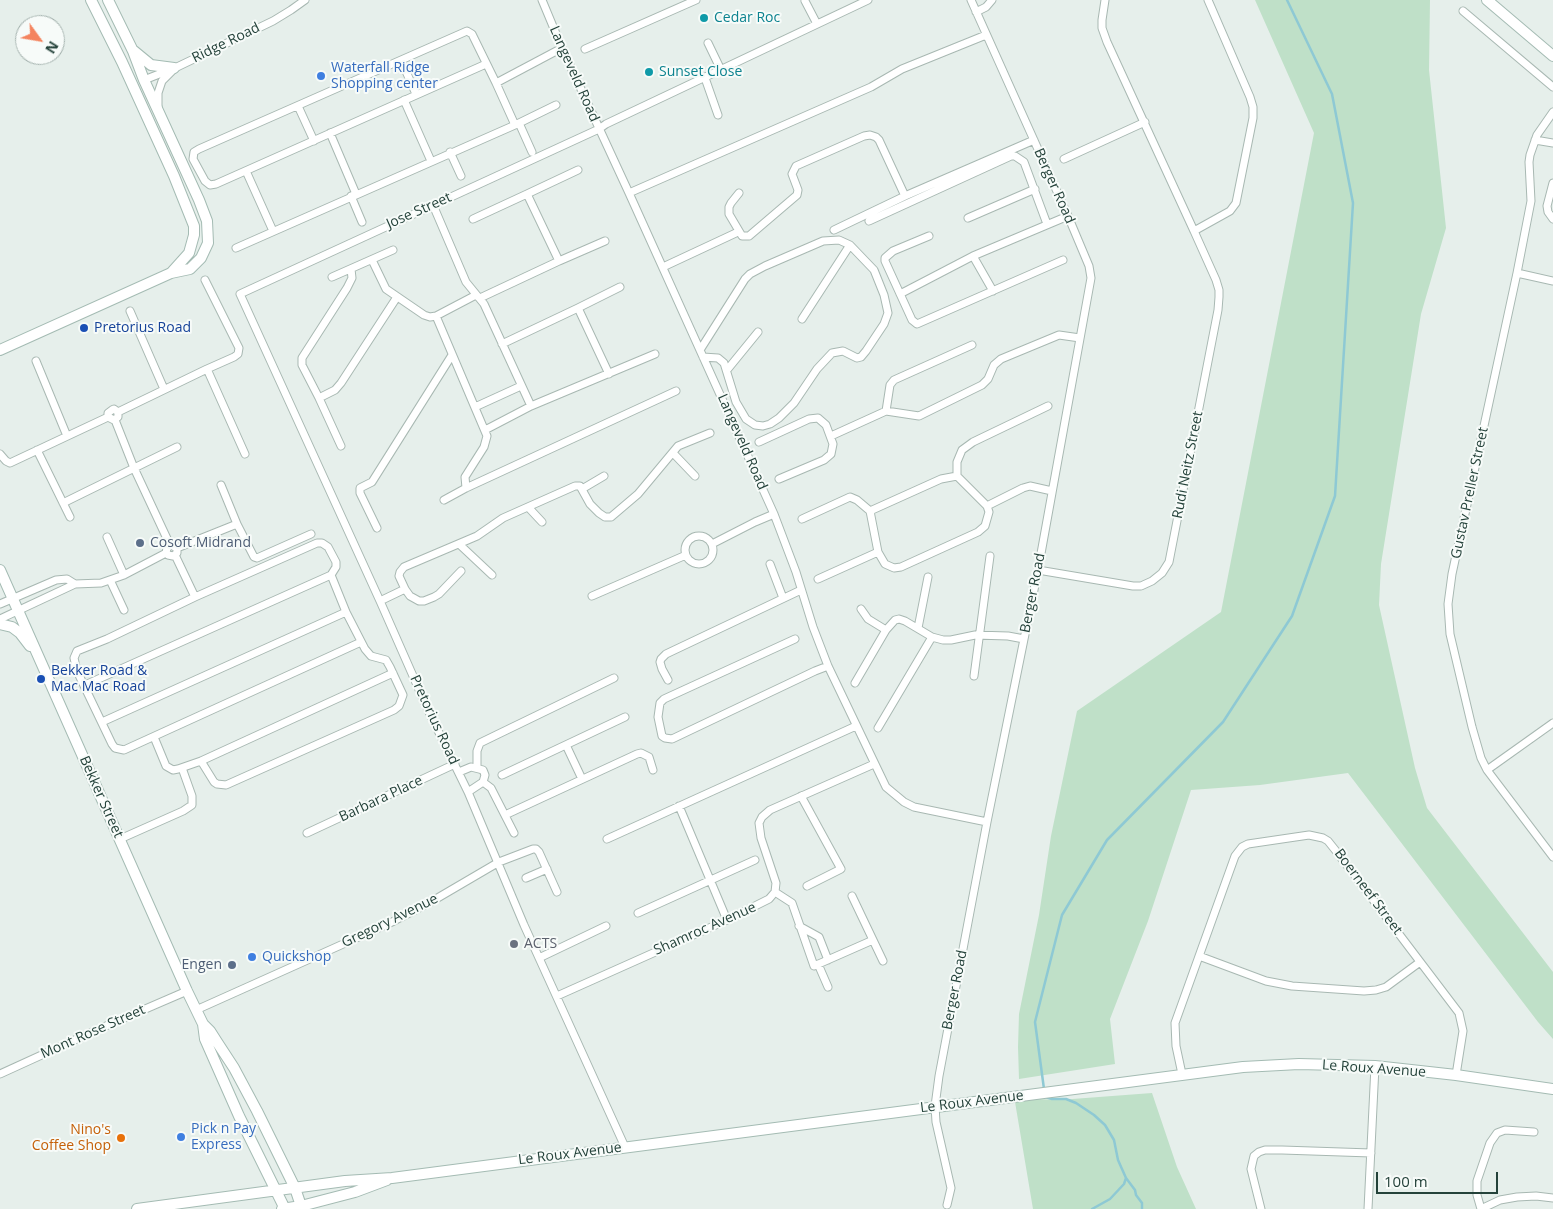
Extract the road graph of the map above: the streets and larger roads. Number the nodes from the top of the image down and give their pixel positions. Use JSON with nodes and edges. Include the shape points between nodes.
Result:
{"nodes":[{"id":1,"x":91,"y":0,"type":"edge"},
{"id":2,"x":108,"y":0,"type":"edge"},
{"id":3,"x":305,"y":0,"type":"edge"},
{"id":4,"x":696,"y":0,"type":"edge"},
{"id":5,"x":868,"y":0,"type":"edge"},
{"id":6,"x":971,"y":0,"type":"edge"},
{"id":7,"x":992,"y":0,"type":"edge"},
{"id":8,"x":1105,"y":0,"type":"edge"},
{"id":9,"x":1208,"y":0,"type":"edge"},
{"id":10,"x":1487,"y":0,"type":"edge"},
{"id":11,"x":544,"y":1,"type":"edge"},
{"id":12,"x":805,"y":1,"type":"edge"},
{"id":13,"x":976,"y":12,"type":"junction"},
{"id":14,"x":1463,"y":12,"type":"dead end"},
{"id":15,"x":817,"y":24,"type":"junction"},
{"id":16,"x":986,"y":35,"type":"junction"},
{"id":17,"x":708,"y":43,"type":"dead end"},
{"id":18,"x":562,"y":48,"type":"junction"},
{"id":19,"x":585,"y":49,"type":"dead end"},
{"id":20,"x":133,"y":51,"type":"junction"},
{"id":21,"x":1553,"y":56,"type":"edge"},
{"id":22,"x":401,"y":60,"type":"junction"},
{"id":23,"x":486,"y":64,"type":"junction"},
{"id":24,"x":176,"y":67,"type":"junction"},
{"id":25,"x":721,"y":70,"type":"junction"},
{"id":26,"x":705,"y":78,"type":"junction"},
{"id":27,"x":144,"y":80,"type":"junction"},
{"id":28,"x":496,"y":84,"type":"junction"},
{"id":29,"x":1553,"y":88,"type":"edge"},
{"id":30,"x":416,"y":94,"type":"junction"},
{"id":31,"x":404,"y":100,"type":"junction"},
{"id":32,"x":556,"y":105,"type":"dead end"},
{"id":33,"x":298,"y":106,"type":"junction"},
{"id":34,"x":158,"y":110,"type":"junction"},
{"id":35,"x":1553,"y":112,"type":"edge"},
{"id":36,"x":718,"y":115,"type":"dead end"},
{"id":37,"x":150,"y":122,"type":"junction"},
{"id":38,"x":1145,"y":122,"type":"junction"},
{"id":39,"x":517,"y":124,"type":"junction"},
{"id":40,"x":599,"y":129,"type":"junction"},
{"id":41,"x":330,"y":133,"type":"junction"},
{"id":42,"x":314,"y":140,"type":"junction"},
{"id":43,"x":1034,"y":140,"type":"junction"},
{"id":44,"x":1535,"y":140,"type":"junction"},
{"id":45,"x":1553,"y":143,"type":"edge"},
{"id":46,"x":450,"y":152,"type":"junction"},
{"id":47,"x":532,"y":152,"type":"dead end"},
{"id":48,"x":1064,"y":158,"type":"dead end"},
{"id":49,"x":431,"y":161,"type":"junction"},
{"id":50,"x":578,"y":170,"type":"dead end"},
{"id":51,"x":246,"y":171,"type":"junction"},
{"id":52,"x":461,"y":176,"type":"dead end"},
{"id":53,"x":1553,"y":183,"type":"edge"},
{"id":54,"x":1035,"y":189,"type":"junction"},
{"id":55,"x":629,"y":193,"type":"junction"},
{"id":56,"x":739,"y":193,"type":"dead end"},
{"id":57,"x":528,"y":194,"type":"junction"},
{"id":58,"x":354,"y":195,"type":"junction"},
{"id":59,"x":905,"y":196,"type":"junction"},
{"id":60,"x":433,"y":205,"type":"junction"},
{"id":61,"x":1068,"y":216,"type":"junction"},
{"id":62,"x":968,"y":218,"type":"dead end"},
{"id":63,"x":473,"y":219,"type":"dead end"},
{"id":64,"x":1553,"y":220,"type":"edge"},
{"id":65,"x":869,"y":221,"type":"dead end"},
{"id":66,"x":362,"y":222,"type":"dead end"},
{"id":67,"x":1047,"y":224,"type":"junction"},
{"id":68,"x":834,"y":230,"type":"dead end"},
{"id":69,"x":273,"y":231,"type":"junction"},
{"id":70,"x":1194,"y":231,"type":"junction"},
{"id":71,"x":738,"y":232,"type":"junction"},
{"id":72,"x":928,"y":236,"type":"dead end"},
{"id":73,"x":605,"y":241,"type":"dead end"},
{"id":74,"x":850,"y":245,"type":"junction"},
{"id":75,"x":236,"y":248,"type":"dead end"},
{"id":76,"x":393,"y":250,"type":"dead end"},
{"id":77,"x":974,"y":256,"type":"junction"},
{"id":78,"x":372,"y":260,"type":"junction"},
{"id":79,"x":1063,"y":260,"type":"dead end"},
{"id":80,"x":559,"y":261,"type":"junction"},
{"id":81,"x":663,"y":267,"type":"junction"},
{"id":82,"x":351,"y":269,"type":"junction"},
{"id":83,"x":171,"y":273,"type":"junction"},
{"id":84,"x":1517,"y":273,"type":"junction"},
{"id":85,"x":332,"y":277,"type":"dead end"},
{"id":86,"x":204,"y":280,"type":"dead end"},
{"id":87,"x":1553,"y":280,"type":"edge"},
{"id":88,"x":620,"y":287,"type":"dead end"},
{"id":89,"x":993,"y":292,"type":"junction"},
{"id":90,"x":240,"y":294,"type":"joint"},
{"id":91,"x":900,"y":294,"type":"junction"},
{"id":92,"x":478,"y":297,"type":"junction"},
{"id":93,"x":397,"y":298,"type":"junction"},
{"id":94,"x":578,"y":308,"type":"junction"},
{"id":95,"x":130,"y":311,"type":"dead end"},
{"id":96,"x":436,"y":316,"type":"junction"},
{"id":97,"x":802,"y":319,"type":"dead end"},
{"id":98,"x":758,"y":332,"type":"dead end"},
{"id":99,"x":1080,"y":338,"type":"junction"},
{"id":100,"x":502,"y":344,"type":"junction"},
{"id":101,"x":972,"y":345,"type":"dead end"},
{"id":102,"x":0,"y":350,"type":"edge"},
{"id":103,"x":655,"y":354,"type":"dead end"},
{"id":104,"x":701,"y":354,"type":"junction"},
{"id":105,"x":452,"y":355,"type":"junction"},
{"id":106,"x":36,"y":361,"type":"dead end"},
{"id":107,"x":207,"y":368,"type":"junction"},
{"id":108,"x":727,"y":370,"type":"junction"},
{"id":109,"x":609,"y":374,"type":"junction"},
{"id":110,"x":521,"y":386,"type":"junction"},
{"id":111,"x":164,"y":389,"type":"junction"},
{"id":112,"x":676,"y":391,"type":"dead end"},
{"id":113,"x":319,"y":398,"type":"junction"},
{"id":114,"x":531,"y":406,"type":"junction"},
{"id":115,"x":1048,"y":406,"type":"dead end"},
{"id":116,"x":475,"y":407,"type":"junction"},
{"id":117,"x":886,"y":411,"type":"junction"},
{"id":118,"x":114,"y":416,"type":"junction"},
{"id":119,"x":485,"y":430,"type":"junction"},
{"id":120,"x":710,"y":433,"type":"dead end"},
{"id":121,"x":67,"y":436,"type":"junction"},
{"id":122,"x":831,"y":436,"type":"junction"},
{"id":123,"x":759,"y":442,"type":"dead end"},
{"id":124,"x":340,"y":446,"type":"dead end"},
{"id":125,"x":177,"y":447,"type":"dead end"},
{"id":126,"x":37,"y":450,"type":"junction"},
{"id":127,"x":673,"y":453,"type":"junction"},
{"id":128,"x":0,"y":454,"type":"edge"},
{"id":129,"x":245,"y":454,"type":"dead end"},
{"id":130,"x":134,"y":468,"type":"junction"},
{"id":131,"x":604,"y":476,"type":"dead end"},
{"id":132,"x":695,"y":476,"type":"dead end"},
{"id":133,"x":957,"y":476,"type":"junction"},
{"id":134,"x":779,"y":479,"type":"dead end"},
{"id":135,"x":221,"y":485,"type":"dead end"},
{"id":136,"x":466,"y":488,"type":"junction"},
{"id":137,"x":582,"y":489,"type":"junction"},
{"id":138,"x":1052,"y":490,"type":"junction"},
{"id":139,"x":444,"y":500,"type":"dead end"},
{"id":140,"x":63,"y":503,"type":"junction"},
{"id":141,"x":987,"y":506,"type":"junction"},
{"id":142,"x":528,"y":507,"type":"junction"},
{"id":143,"x":870,"y":511,"type":"junction"},
{"id":144,"x":774,"y":514,"type":"junction"},
{"id":145,"x":70,"y":517,"type":"dead end"},
{"id":146,"x":802,"y":519,"type":"dead end"},
{"id":147,"x":542,"y":522,"type":"dead end"},
{"id":148,"x":237,"y":524,"type":"junction"},
{"id":149,"x":377,"y":528,"type":"dead end"},
{"id":150,"x":311,"y":534,"type":"dead end"},
{"id":151,"x":107,"y":537,"type":"dead end"},
{"id":152,"x":459,"y":544,"type":"junction"},
{"id":153,"x":712,"y":544,"type":"junction"},
{"id":154,"x":172,"y":550,"type":"junction"},
{"id":155,"x":878,"y":552,"type":"junction"},
{"id":156,"x":686,"y":555,"type":"junction"},
{"id":157,"x":990,"y":556,"type":"dead end"},
{"id":158,"x":770,"y":564,"type":"dead end"},
{"id":159,"x":0,"y":570,"type":"edge"},
{"id":160,"x":1038,"y":570,"type":"junction"},
{"id":161,"x":461,"y":571,"type":"dead end"},
{"id":162,"x":124,"y":574,"type":"junction"},
{"id":163,"x":331,"y":575,"type":"junction"},
{"id":164,"x":492,"y":575,"type":"dead end"},
{"id":165,"x":928,"y":577,"type":"dead end"},
{"id":166,"x":818,"y":579,"type":"dead end"},
{"id":167,"x":110,"y":580,"type":"junction"},
{"id":168,"x":75,"y":584,"type":"junction"},
{"id":169,"x":405,"y":589,"type":"junction"},
{"id":170,"x":801,"y":590,"type":"junction"},
{"id":171,"x":592,"y":596,"type":"dead end"},
{"id":172,"x":195,"y":597,"type":"junction"},
{"id":173,"x":783,"y":598,"type":"junction"},
{"id":174,"x":12,"y":599,"type":"junction"},
{"id":175,"x":380,"y":601,"type":"junction"},
{"id":176,"x":0,"y":604,"type":"edge"},
{"id":177,"x":860,"y":608,"type":"dead end"},
{"id":178,"x":124,"y":610,"type":"dead end"},
{"id":179,"x":18,"y":611,"type":"junction"},
{"id":180,"x":346,"y":612,"type":"junction"},
{"id":181,"x":0,"y":619,"type":"edge"},
{"id":182,"x":0,"y":624,"type":"edge"},
{"id":183,"x":918,"y":628,"type":"junction"},
{"id":184,"x":886,"y":630,"type":"junction"},
{"id":185,"x":980,"y":635,"type":"junction"},
{"id":186,"x":932,"y":637,"type":"junction"},
{"id":187,"x":795,"y":639,"type":"dead end"},
{"id":188,"x":1024,"y":639,"type":"junction"},
{"id":189,"x":361,"y":642,"type":"junction"},
{"id":190,"x":37,"y":654,"type":"junction"},
{"id":191,"x":828,"y":666,"type":"junction"},
{"id":192,"x":393,"y":673,"type":"junction"},
{"id":193,"x":974,"y":676,"type":"dead end"},
{"id":194,"x":614,"y":678,"type":"dead end"},
{"id":195,"x":668,"y":680,"type":"dead end"},
{"id":196,"x":856,"y":683,"type":"dead end"},
{"id":197,"x":85,"y":685,"type":"junction"},
{"id":198,"x":626,"y":717,"type":"dead end"},
{"id":199,"x":102,"y":722,"type":"junction"},
{"id":200,"x":1553,"y":723,"type":"edge"},
{"id":201,"x":856,"y":726,"type":"junction"},
{"id":202,"x":878,"y":728,"type":"dead end"},
{"id":203,"x":154,"y":737,"type":"junction"},
{"id":204,"x":566,"y":745,"type":"junction"},
{"id":205,"x":201,"y":761,"type":"junction"},
{"id":206,"x":455,"y":764,"type":"junction"},
{"id":207,"x":874,"y":764,"type":"junction"},
{"id":208,"x":182,"y":768,"type":"junction"},
{"id":209,"x":477,"y":768,"type":"junction"},
{"id":210,"x":653,"y":770,"type":"dead end"},
{"id":211,"x":1487,"y":770,"type":"junction"},
{"id":212,"x":459,"y":772,"type":"junction"},
{"id":213,"x":502,"y":775,"type":"dead end"},
{"id":214,"x":582,"y":779,"type":"junction"},
{"id":215,"x":483,"y":782,"type":"junction"},
{"id":216,"x":468,"y":792,"type":"junction"},
{"id":217,"x":801,"y":796,"type":"junction"},
{"id":218,"x":679,"y":806,"type":"junction"},
{"id":219,"x":505,"y":815,"type":"junction"},
{"id":220,"x":987,"y":822,"type":"junction"},
{"id":221,"x":307,"y":833,"type":"dead end"},
{"id":222,"x":514,"y":833,"type":"dead end"},
{"id":223,"x":120,"y":839,"type":"junction"},
{"id":224,"x":607,"y":839,"type":"dead end"},
{"id":225,"x":1553,"y":857,"type":"edge"},
{"id":226,"x":755,"y":860,"type":"dead end"},
{"id":227,"x":498,"y":862,"type":"junction"},
{"id":228,"x":547,"y":869,"type":"junction"},
{"id":229,"x":526,"y":878,"type":"dead end"},
{"id":230,"x":710,"y":880,"type":"junction"},
{"id":231,"x":807,"y":886,"type":"dead end"},
{"id":232,"x":557,"y":892,"type":"dead end"},
{"id":233,"x":775,"y":892,"type":"junction"},
{"id":234,"x":852,"y":896,"type":"dead end"},
{"id":235,"x":638,"y":913,"type":"dead end"},
{"id":236,"x":727,"y":920,"type":"junction"},
{"id":237,"x":606,"y":926,"type":"dead end"},
{"id":238,"x":800,"y":926,"type":"junction"},
{"id":239,"x":873,"y":940,"type":"junction"},
{"id":240,"x":1199,"y":956,"type":"junction"},
{"id":241,"x":539,"y":958,"type":"junction"},
{"id":242,"x":828,"y":960,"type":"junction"},
{"id":243,"x":883,"y":961,"type":"dead end"},
{"id":244,"x":1420,"y":962,"type":"junction"},
{"id":245,"x":816,"y":965,"type":"junction"},
{"id":246,"x":828,"y":987,"type":"dead end"},
{"id":247,"x":187,"y":991,"type":"junction"},
{"id":248,"x":557,"y":996,"type":"junction"},
{"id":249,"x":196,"y":1010,"type":"junction"},
{"id":250,"x":203,"y":1024,"type":"junction"},
{"id":251,"x":1374,"y":1066,"type":"junction"},
{"id":252,"x":0,"y":1074,"type":"edge"},
{"id":253,"x":1182,"y":1074,"type":"junction"},
{"id":254,"x":1456,"y":1075,"type":"junction"},
{"id":255,"x":1553,"y":1089,"type":"edge"},
{"id":256,"x":935,"y":1106,"type":"junction"},
{"id":257,"x":1534,"y":1132,"type":"dead end"},
{"id":258,"x":625,"y":1147,"type":"junction"},
{"id":259,"x":1371,"y":1153,"type":"junction"},
{"id":260,"x":392,"y":1178,"type":"junction"},
{"id":261,"x":295,"y":1188,"type":"junction"},
{"id":262,"x":276,"y":1191,"type":"junction"},
{"id":263,"x":1553,"y":1198,"type":"edge"},
{"id":264,"x":947,"y":1205,"type":"dead end"},
{"id":265,"x":302,"y":1207,"type":"edge"},
{"id":266,"x":136,"y":1209,"type":"edge"},
{"id":267,"x":284,"y":1209,"type":"edge"},
{"id":268,"x":1261,"y":1209,"type":"edge"},
{"id":269,"x":1368,"y":1209,"type":"edge"},
{"id":270,"x":1481,"y":1209,"type":"edge"}],
"edges":[{"from":1,"to":37,"type":"street"},
{"from":2,"to":20,"type":"street"},
{"from":3,"to":24,"type":"street","name":"Ridge Road","via":[[273,21]]},
{"from":4,"to":19,"type":"street"},
{"from":5,"to":15,"type":"street","name":"Jose Street"},
{"from":6,"to":13,"type":"street","name":"Berger Road"},
{"from":7,"to":13,"type":"street"},
{"from":8,"to":38,"type":"street","name":"Rudi Neitz Street","via":[[1102,28]]},
{"from":9,"to":70,"type":"street","via":[[1250,97],[1253,118],[1236,202],[1230,211]]},
{"from":10,"to":21,"type":"street"},
{"from":11,"to":18,"type":"street","name":"Langeveld Road"},
{"from":12,"to":15,"type":"street"},
{"from":13,"to":16,"type":"street","name":"Berger Road"},
{"from":14,"to":29,"type":"street"},
{"from":15,"to":25,"type":"street","name":"Jose Street"},
{"from":16,"to":43,"type":"street","name":"Berger Road"},
{"from":16,"to":55,"type":"street","via":[[902,69],[871,87]]},
{"from":17,"to":25,"type":"street"},
{"from":18,"to":28,"type":"street"},
{"from":18,"to":40,"type":"street","name":"Langeveld Road"},
{"from":20,"to":24,"type":"street","via":[[151,65]]},
{"from":20,"to":27,"type":"street"},
{"from":22,"to":23,"type":"street","via":[[467,31],[471,32]]},
{"from":22,"to":30,"type":"street"},
{"from":22,"to":33,"type":"street"},
{"from":23,"to":28,"type":"street"},
{"from":23,"to":30,"type":"street"},
{"from":24,"to":27,"type":"street","name":"Ridge Road"},
{"from":24,"to":34,"type":"street","via":[[162,81]]},
{"from":25,"to":26,"type":"street","name":"Jose Street"},
{"from":26,"to":36,"type":"street"},
{"from":26,"to":40,"type":"street","name":"Jose Street"},
{"from":27,"to":34,"type":"street"},
{"from":27,"to":37,"type":"street"},
{"from":28,"to":39,"type":"street"},
{"from":30,"to":31,"type":"street"},
{"from":31,"to":41,"type":"street"},
{"from":31,"to":49,"type":"street"},
{"from":32,"to":39,"type":"street"},
{"from":33,"to":42,"type":"street"},
{"from":33,"to":51,"type":"street","via":[[193,154],[210,185]]},
{"from":34,"to":83,"type":"street","via":[[208,221],[206,249],[196,264],[182,272]]},
{"from":35,"to":44,"type":"street","name":"Gustav Preller Street"},
{"from":37,"to":83,"type":"street","via":[[194,226],[189,253]]},
{"from":38,"to":48,"type":"street"},
{"from":38,"to":70,"type":"street","name":"Rudi Neitz Street"},
{"from":39,"to":46,"type":"street"},
{"from":39,"to":47,"type":"street"},
{"from":40,"to":55,"type":"street","name":"Langeveld Road"},
{"from":40,"to":60,"type":"street","name":"Jose Street"},
{"from":41,"to":42,"type":"street"},
{"from":41,"to":58,"type":"street"},
{"from":42,"to":51,"type":"street"},
{"from":43,"to":59,"type":"street"},
{"from":43,"to":61,"type":"street","name":"Berger Road"},
{"from":44,"to":45,"type":"street"},
{"from":44,"to":84,"type":"street","name":"Gustav Preller Street","via":[[1529,162],[1531,201]]},
{"from":46,"to":49,"type":"street"},
{"from":46,"to":52,"type":"street"},
{"from":49,"to":58,"type":"street"},
{"from":50,"to":57,"type":"street"},
{"from":51,"to":69,"type":"street"},
{"from":53,"to":64,"type":"street","via":[[1547,206]]},
{"from":54,"to":62,"type":"street"},
{"from":54,"to":65,"type":"street","via":[[1024,162],[1011,156]]},
{"from":54,"to":67,"type":"street"},
{"from":55,"to":81,"type":"street","name":"Langeveld Road"},
{"from":56,"to":71,"type":"street","via":[[728,210]]},
{"from":57,"to":63,"type":"street"},
{"from":57,"to":80,"type":"street"},
{"from":58,"to":66,"type":"street"},
{"from":58,"to":69,"type":"street"},
{"from":59,"to":68,"type":"street"},
{"from":59,"to":71,"type":"street","via":[[879,140],[864,136],[796,166],[792,174],[798,190],[796,197],[749,236],[744,237]]},
{"from":60,"to":90,"type":"street","name":"Jose Street"},
{"from":60,"to":92,"type":"street","via":[[466,282]]},
{"from":61,"to":67,"type":"street"},
{"from":61,"to":99,"type":"street","name":"Berger Road","via":[[1092,278]]},
{"from":67,"to":77,"type":"street"},
{"from":69,"to":75,"type":"street"},
{"from":70,"to":160,"type":"street","name":"Rudi Neitz Street","via":[[1218,285],[1218,304],[1169,562],[1162,573],[1141,586]]},
{"from":71,"to":81,"type":"street"},
{"from":72,"to":91,"type":"street","via":[[893,251],[885,258]]},
{"from":73,"to":80,"type":"street"},
{"from":74,"to":97,"type":"street"},
{"from":74,"to":104,"type":"street","via":[[839,240],[823,241],[750,274]]},
{"from":74,"to":108,"type":"street","via":[[874,270],[888,313],[861,357],[843,351],[832,353],[794,403],[779,418],[763,426],[752,423],[741,412]]},
{"from":76,"to":78,"type":"street"},
{"from":77,"to":89,"type":"street"},
{"from":77,"to":91,"type":"street"},
{"from":78,"to":82,"type":"street"},
{"from":78,"to":93,"type":"street","via":[[386,289]]},
{"from":79,"to":89,"type":"street"},
{"from":80,"to":92,"type":"street"},
{"from":81,"to":104,"type":"street","name":"Langeveld Road"},
{"from":82,"to":85,"type":"street"},
{"from":82,"to":113,"type":"street","via":[[352,278],[347,288],[302,358],[302,365]]},
{"from":83,"to":102,"type":"street"},
{"from":84,"to":87,"type":"street"},
{"from":84,"to":211,"type":"street","name":"Gustav Preller Street","via":[[1448,604],[1454,653],[1472,727]]},
{"from":86,"to":107,"type":"street","via":[[239,348],[234,358]]},
{"from":88,"to":94,"type":"street"},
{"from":89,"to":91,"type":"street","via":[[918,324],[912,320]]},
{"from":90,"to":175,"type":"street","name":"Pretorius Road"},
{"from":92,"to":96,"type":"street"},
{"from":92,"to":100,"type":"street"},
{"from":93,"to":96,"type":"street","via":[[424,315]]},
{"from":93,"to":113,"type":"street","via":[[341,383]]},
{"from":94,"to":100,"type":"street"},
{"from":94,"to":109,"type":"street"},
{"from":95,"to":111,"type":"street"},
{"from":96,"to":105,"type":"street"},
{"from":98,"to":108,"type":"street"},
{"from":99,"to":117,"type":"street","via":[[1059,335],[1000,358],[982,385],[919,416]]},
{"from":99,"to":138,"type":"street","name":"Berger Road"},
{"from":100,"to":110,"type":"street"},
{"from":101,"to":117,"type":"street","via":[[894,380],[890,385]]},
{"from":103,"to":109,"type":"street"},
{"from":104,"to":108,"type":"street","via":[[718,358]]},
{"from":104,"to":144,"type":"street","name":"Langeveld Road"},
{"from":105,"to":116,"type":"street"},
{"from":105,"to":149,"type":"street","via":[[372,482],[360,488]]},
{"from":106,"to":121,"type":"street"},
{"from":107,"to":111,"type":"street"},
{"from":107,"to":129,"type":"street"},
{"from":109,"to":114,"type":"street"},
{"from":110,"to":114,"type":"street"},
{"from":110,"to":116,"type":"street"},
{"from":111,"to":118,"type":"street"},
{"from":112,"to":136,"type":"street"},
{"from":113,"to":124,"type":"street"},
{"from":114,"to":119,"type":"street"},
{"from":115,"to":133,"type":"street","via":[[966,446],[959,456]]},
{"from":116,"to":119,"type":"street"},
{"from":117,"to":122,"type":"street"},
{"from":118,"to":121,"type":"street"},
{"from":118,"to":130,"type":"street"},
{"from":119,"to":136,"type":"street","via":[[486,442],[465,477]]},
{"from":120,"to":127,"type":"street","via":[[681,444]]},
{"from":121,"to":126,"type":"street"},
{"from":122,"to":123,"type":"street","via":[[823,422],[814,417]]},
{"from":122,"to":134,"type":"street","via":[[833,450],[829,456]]},
{"from":125,"to":130,"type":"street"},
{"from":126,"to":128,"type":"street","via":[[10,463]]},
{"from":126,"to":140,"type":"street"},
{"from":127,"to":132,"type":"street"},
{"from":127,"to":137,"type":"street","via":[[638,494],[611,517],[605,517],[594,509]]},
{"from":130,"to":140,"type":"street"},
{"from":130,"to":154,"type":"street"},
{"from":131,"to":137,"type":"street"},
{"from":133,"to":141,"type":"street"},
{"from":133,"to":143,"type":"street","via":[[941,479]]},
{"from":135,"to":148,"type":"street"},
{"from":136,"to":139,"type":"street"},
{"from":137,"to":142,"type":"street","via":[[576,486]]},
{"from":138,"to":141,"type":"street","via":[[1030,486]]},
{"from":138,"to":160,"type":"street","name":"Berger Road"},
{"from":140,"to":145,"type":"street"},
{"from":141,"to":155,"type":"street","via":[[987,521],[978,532],[901,567],[885,564]]},
{"from":142,"to":147,"type":"street"},
{"from":142,"to":152,"type":"street"},
{"from":143,"to":146,"type":"street","via":[[850,497]]},
{"from":143,"to":155,"type":"street"},
{"from":144,"to":153,"type":"street"},
{"from":144,"to":170,"type":"street","name":"Langeveld Road"},
{"from":148,"to":150,"type":"street","via":[[255,558]]},
{"from":148,"to":154,"type":"street"},
{"from":151,"to":162,"type":"street"},
{"from":152,"to":164,"type":"street"},
{"from":152,"to":169,"type":"street","via":[[402,569],[399,576]]},
{"from":153,"to":156,"type":"street","via":[[706,537],[692,538],[686,545]]},
{"from":153,"to":156,"type":"street","via":[[711,557],[704,563],[691,562]]},
{"from":154,"to":162,"type":"street"},
{"from":154,"to":172,"type":"street"},
{"from":155,"to":166,"type":"street"},
{"from":156,"to":171,"type":"street"},
{"from":157,"to":185,"type":"street"},
{"from":158,"to":173,"type":"street"},
{"from":159,"to":174,"type":"street","name":"Bekker Street"},
{"from":160,"to":188,"type":"street","name":"Berger Road"},
{"from":161,"to":169,"type":"street","via":[[430,599],[419,601]]},
{"from":162,"to":167,"type":"street"},
{"from":163,"to":172,"type":"street","via":[[336,562],[328,547],[318,542]]},
{"from":163,"to":180,"type":"street"},
{"from":163,"to":197,"type":"street"},
{"from":165,"to":183,"type":"street"},
{"from":167,"to":168,"type":"street"},
{"from":167,"to":178,"type":"street"},
{"from":168,"to":174,"type":"street","via":[[67,579],[56,580]]},
{"from":168,"to":179,"type":"street"},
{"from":169,"to":175,"type":"street"},
{"from":170,"to":173,"type":"street"},
{"from":170,"to":191,"type":"street","name":"Langeveld Road"},
{"from":172,"to":197,"type":"street","via":[[77,651],[74,662]]},
{"from":173,"to":195,"type":"street","via":[[666,654],[660,662]]},
{"from":174,"to":176,"type":"street"},
{"from":174,"to":179,"type":"street","name":"Bekker Street"},
{"from":175,"to":206,"type":"street","name":"Pretorius Road"},
{"from":177,"to":184,"type":"street","via":[[868,619]]},
{"from":179,"to":181,"type":"street"},
{"from":179,"to":190,"type":"street","name":"Bekker Street"},
{"from":180,"to":189,"type":"street"},
{"from":180,"to":199,"type":"street"},
{"from":182,"to":190,"type":"street","via":[[20,633]]},
{"from":183,"to":184,"type":"street","via":[[899,619]]},
{"from":183,"to":186,"type":"street"},
{"from":184,"to":196,"type":"street"},
{"from":185,"to":186,"type":"street","via":[[951,640]]},
{"from":185,"to":188,"type":"street"},
{"from":185,"to":193,"type":"street"},
{"from":186,"to":202,"type":"street"},
{"from":187,"to":191,"type":"street","via":[[664,699],[660,703],[658,717],[662,736],[672,739]]},
{"from":188,"to":220,"type":"street","name":"Berger Road"},
{"from":189,"to":192,"type":"street","via":[[371,656],[386,660]]},
{"from":189,"to":203,"type":"street"},
{"from":190,"to":223,"type":"street","name":"Bekker Street"},
{"from":191,"to":201,"type":"street","name":"Langeveld Road"},
{"from":192,"to":205,"type":"street"},
{"from":192,"to":205,"type":"street","via":[[403,697],[394,710],[226,785],[214,782]]},
{"from":194,"to":209,"type":"street","via":[[484,741],[477,751]]},
{"from":197,"to":199,"type":"street"},
{"from":198,"to":204,"type":"street"},
{"from":199,"to":203,"type":"street","via":[[112,744],[118,749],[126,750]]},
{"from":200,"to":211,"type":"street"},
{"from":201,"to":207,"type":"street","name":"Langeveld Road"},
{"from":201,"to":218,"type":"street"},
{"from":203,"to":208,"type":"street","via":[[166,766],[173,770]]},
{"from":204,"to":213,"type":"street"},
{"from":204,"to":214,"type":"street"},
{"from":205,"to":208,"type":"street"},
{"from":206,"to":212,"type":"street","name":"Pretorius Road"},
{"from":206,"to":221,"type":"street","name":"Barbara Place"},
{"from":207,"to":217,"type":"street"},
{"from":207,"to":220,"type":"street","name":"Langeveld Road","via":[[886,786],[914,807]]},
{"from":208,"to":223,"type":"street","via":[[192,804]]},
{"from":209,"to":212,"type":"street"},
{"from":209,"to":215,"type":"street","via":[[483,770]]},
{"from":210,"to":214,"type":"street","via":[[649,757],[641,753]]},
{"from":211,"to":225,"type":"street","name":"Gustav Preller Street"},
{"from":212,"to":216,"type":"street","name":"Pretorius Road"},
{"from":214,"to":219,"type":"street"},
{"from":215,"to":216,"type":"street"},
{"from":215,"to":219,"type":"street","via":[[491,788]]},
{"from":216,"to":227,"type":"street","name":"Pretorius Road"},
{"from":217,"to":231,"type":"street","via":[[841,869]]},
{"from":217,"to":233,"type":"street","via":[[770,810],[759,823],[776,883]]},
{"from":218,"to":224,"type":"street"},
{"from":218,"to":230,"type":"street"},
{"from":219,"to":222,"type":"street"},
{"from":220,"to":256,"type":"street","name":"Berger Road"},
{"from":223,"to":247,"type":"street","name":"Bekker Street"},
{"from":226,"to":230,"type":"street"},
{"from":227,"to":228,"type":"street","name":"Gregory Avenue","via":[[532,849],[539,852]]},
{"from":227,"to":241,"type":"street","name":"Pretorius Road"},
{"from":227,"to":249,"type":"street","name":"Gregory Avenue","via":[[390,923]]},
{"from":228,"to":229,"type":"street"},
{"from":228,"to":232,"type":"street","name":"Gregory Avenue"},
{"from":230,"to":235,"type":"street"},
{"from":230,"to":236,"type":"street"},
{"from":233,"to":236,"type":"street","name":"Shamroc Avenue","via":[[769,899]]},
{"from":233,"to":238,"type":"street","via":[[792,903]]},
{"from":234,"to":239,"type":"street"},
{"from":236,"to":248,"type":"street","name":"Shamroc Avenue"},
{"from":237,"to":241,"type":"street"},
{"from":238,"to":242,"type":"street","via":[[819,937]]},
{"from":238,"to":245,"type":"street"},
{"from":239,"to":242,"type":"street"},
{"from":239,"to":243,"type":"street"},
{"from":240,"to":244,"type":"street","via":[[1266,981],[1364,991],[1386,987]]},
{"from":240,"to":244,"type":"street","name":"Boerneef Street","via":[[1238,851],[1248,844],[1310,835],[1328,841]]},
{"from":240,"to":253,"type":"street","name":"Boerneef Street","via":[[1175,1023]]},
{"from":241,"to":248,"type":"street","name":"Pretorius Road"},
{"from":242,"to":245,"type":"street"},
{"from":244,"to":254,"type":"street","name":"Boerneef Street","via":[[1459,1013],[1462,1031]]},
{"from":245,"to":246,"type":"street"},
{"from":247,"to":249,"type":"street","name":"Bekker Street"},
{"from":247,"to":252,"type":"street","name":"Mont Rose Street"},
{"from":248,"to":258,"type":"street","name":"Pretorius Road"},
{"from":249,"to":250,"type":"street","name":"Bekker Street"},
{"from":250,"to":261,"type":"street","name":"Bekker Street","via":[[234,1068]]},
{"from":250,"to":262,"type":"street","name":"Bekker Street","via":[[205,1039]]},
{"from":251,"to":253,"type":"street","name":"Le Roux Avenue","via":[[1300,1064]]},
{"from":251,"to":254,"type":"street","name":"Le Roux Avenue"},
{"from":251,"to":259,"type":"street"},
{"from":253,"to":256,"type":"street","name":"Le Roux Avenue"},
{"from":254,"to":255,"type":"street","name":"Le Roux Avenue"},
{"from":256,"to":258,"type":"street","name":"Le Roux Avenue"},
{"from":256,"to":264,"type":"street","name":"Berger Road","via":[[952,1188]]},
{"from":257,"to":270,"type":"street","via":[[1505,1130],[1497,1133],[1490,1143],[1477,1181]]},
{"from":258,"to":260,"type":"street","name":"Le Roux Avenue"},
{"from":259,"to":268,"type":"street","via":[[1260,1152],[1254,1156],[1251,1169]]},
{"from":259,"to":269,"type":"street"},
{"from":260,"to":261,"type":"street","name":"Le Roux Avenue"},
{"from":260,"to":265,"type":"street","name":"Le Roux Avenue"},
{"from":261,"to":262,"type":"street","name":"Le Roux Avenue"},
{"from":261,"to":265,"type":"street","name":"Bekker Street"},
{"from":262,"to":266,"type":"street","name":"Le Roux Avenue"},
{"from":262,"to":267,"type":"street","name":"Bekker Street"},
{"from":263,"to":270,"type":"street","via":[[1517,1196]]},
{"from":265,"to":267,"type":"street","name":"Le Roux Avenue"}]}
